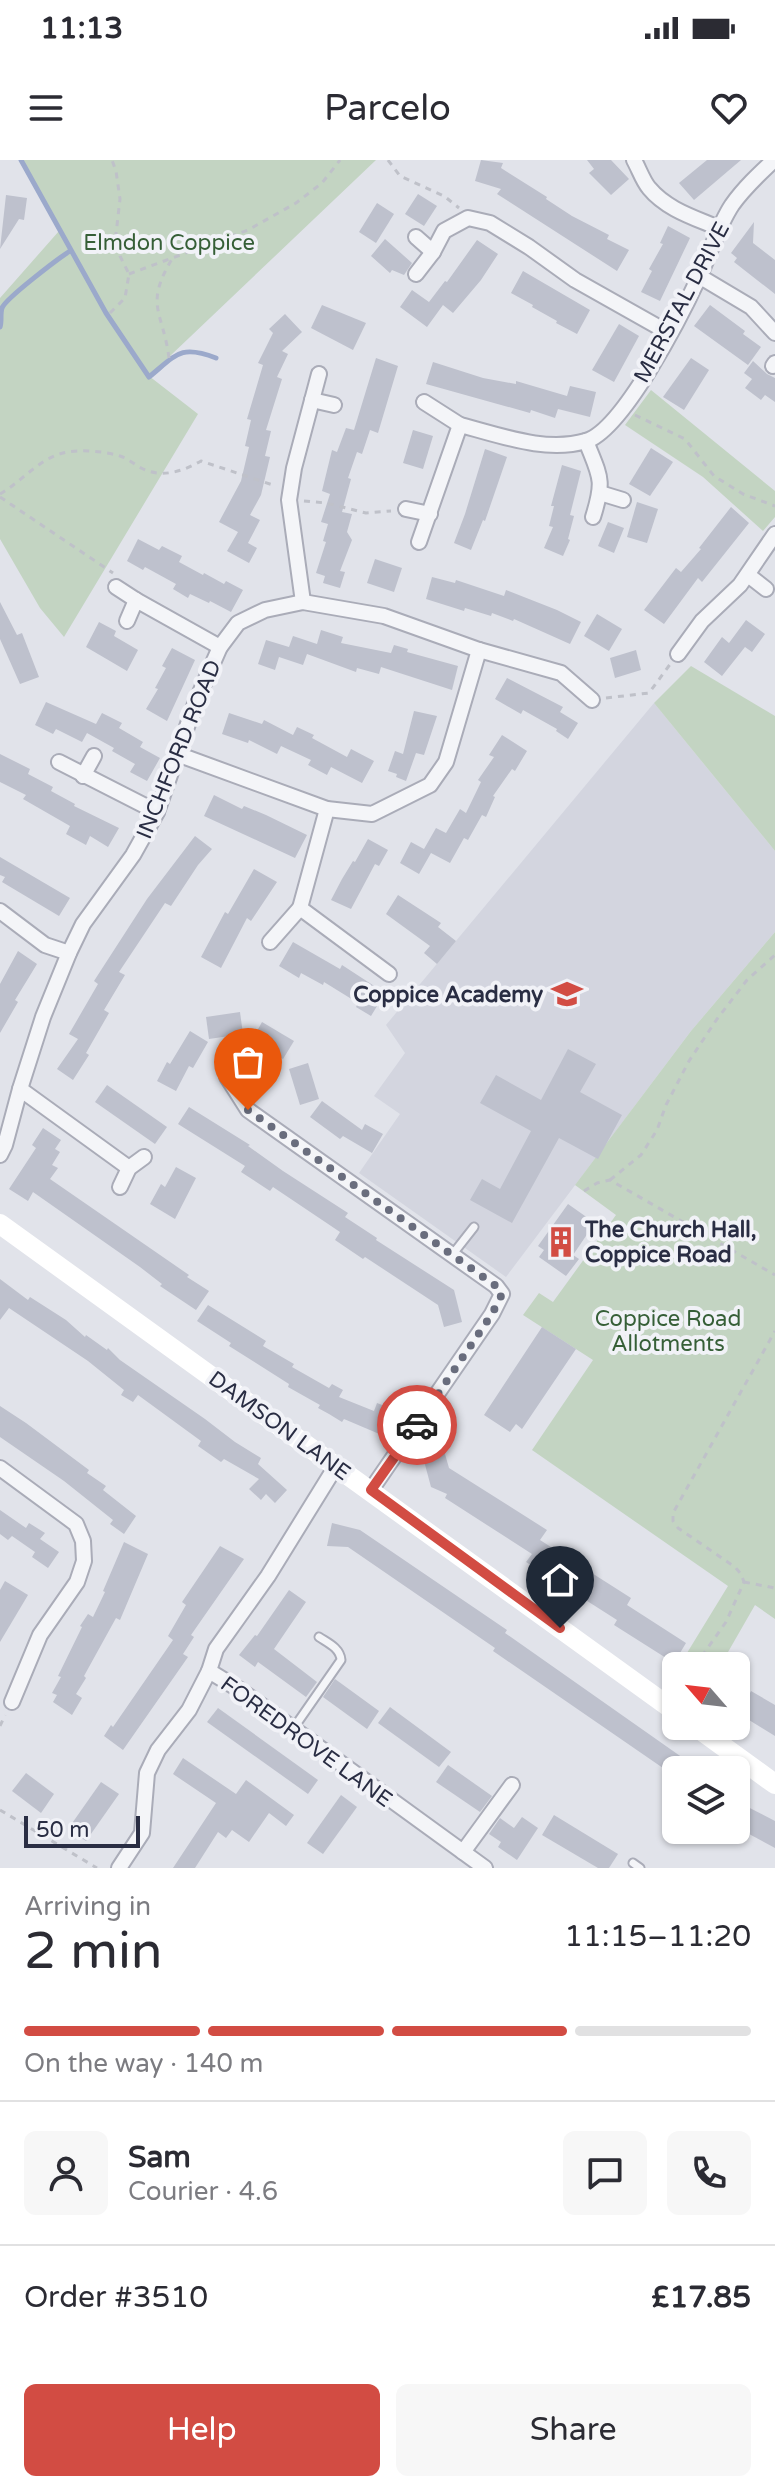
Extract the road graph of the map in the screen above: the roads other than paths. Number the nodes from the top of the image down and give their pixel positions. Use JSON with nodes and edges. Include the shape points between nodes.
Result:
{"nodes":[{"id":1,"x":634,"y":160,"type":"edge"},
{"id":2,"x":774,"y":160,"type":"edge"},
{"id":3,"x":721,"y":229,"type":"junction"},
{"id":4,"x":416,"y":237,"type":"dead end"},
{"id":5,"x":433,"y":252,"type":"junction"},
{"id":6,"x":416,"y":274,"type":"dead end"},
{"id":7,"x":699,"y":276,"type":"junction"},
{"id":8,"x":669,"y":333,"type":"junction"},
{"id":9,"x":775,"y":333,"type":"edge"},
{"id":10,"x":319,"y":374,"type":"dead end"},
{"id":11,"x":312,"y":400,"type":"junction"},
{"id":12,"x":424,"y":402,"type":"dead end"},
{"id":13,"x":334,"y":405,"type":"dead end"},
{"id":14,"x":460,"y":425,"type":"junction"},
{"id":15,"x":586,"y":441,"type":"junction"},
{"id":16,"x":600,"y":493,"type":"junction"},
{"id":17,"x":623,"y":500,"type":"dead end"},
{"id":18,"x":406,"y":509,"type":"road end"},
{"id":19,"x":430,"y":514,"type":"junction"},
{"id":20,"x":593,"y":517,"type":"dead end"},
{"id":21,"x":775,"y":534,"type":"edge"},
{"id":22,"x":419,"y":542,"type":"dead end"},
{"id":23,"x":748,"y":575,"type":"junction"},
{"id":24,"x":116,"y":587,"type":"road end"},
{"id":25,"x":766,"y":589,"type":"dead end"},
{"id":26,"x":136,"y":600,"type":"junction"},
{"id":27,"x":303,"y":602,"type":"junction"},
{"id":28,"x":127,"y":621,"type":"dead end"},
{"id":29,"x":220,"y":647,"type":"junction"},
{"id":30,"x":479,"y":650,"type":"junction"},
{"id":31,"x":678,"y":654,"type":"road end"},
{"id":32,"x":592,"y":700,"type":"road end"},
{"id":33,"x":177,"y":754,"type":"junction"},
{"id":34,"x":94,"y":756,"type":"dead end"},
{"id":35,"x":59,"y":762,"type":"dead end"},
{"id":36,"x":83,"y":776,"type":"junction"},
{"id":37,"x":327,"y":809,"type":"junction"},
{"id":38,"x":157,"y":812,"type":"junction"},
{"id":39,"x":300,"y":908,"type":"junction"},
{"id":40,"x":0,"y":911,"type":"edge"},
{"id":41,"x":270,"y":942,"type":"dead end"},
{"id":42,"x":69,"y":953,"type":"junction"},
{"id":43,"x":389,"y":974,"type":"dead end"},
{"id":44,"x":227,"y":1077,"type":"dead end"},
{"id":45,"x":20,"y":1089,"type":"junction"},
{"id":46,"x":0,"y":1155,"type":"edge"},
{"id":47,"x":144,"y":1157,"type":"dead end"},
{"id":48,"x":129,"y":1168,"type":"junction"},
{"id":49,"x":120,"y":1187,"type":"dead end"},
{"id":50,"x":0,"y":1224,"type":"edge"},
{"id":51,"x":474,"y":1227,"type":"dead end"},
{"id":52,"x":452,"y":1255,"type":"junction"},
{"id":53,"x":336,"y":1466,"type":"junction"},
{"id":54,"x":0,"y":1468,"type":"edge"},
{"id":55,"x":371,"y":1490,"type":"junction"},
{"id":56,"x":319,"y":1637,"type":"dead end"},
{"id":57,"x":209,"y":1671,"type":"junction"},
{"id":58,"x":8,"y":1698,"type":"edge"},
{"id":59,"x":662,"y":1702,"type":"edge"},
{"id":60,"x":293,"y":1729,"type":"junction"},
{"id":61,"x":714,"y":1740,"type":"edge"},
{"id":62,"x":775,"y":1784,"type":"edge"},
{"id":63,"x":512,"y":1785,"type":"dead end"},
{"id":64,"x":463,"y":1852,"type":"junction"},
{"id":65,"x":128,"y":1865,"type":"edge"},
{"id":66,"x":485,"y":1868,"type":"edge"}],
"edges":[{"from":1,"to":3,"type":"street","via":[[648,188],[664,202]]},
{"from":2,"to":3,"type":"street","name":"MERSTAL DRIVE","via":[[749,183]]},
{"from":3,"to":7,"type":"street","name":"MERSTAL DRIVE"},
{"from":4,"to":5,"type":"street"},
{"from":5,"to":6,"type":"street"},
{"from":5,"to":8,"type":"street","via":[[444,231],[468,218],[490,223],[575,280]]},
{"from":7,"to":8,"type":"street","name":"MERSTAL DRIVE"},
{"from":7,"to":9,"type":"street","via":[[751,307]]},
{"from":8,"to":15,"type":"street","name":"MERSTAL DRIVE","via":[[625,409]]},
{"from":10,"to":11,"type":"street"},
{"from":11,"to":13,"type":"street"},
{"from":11,"to":27,"type":"street","via":[[290,495]]},
{"from":12,"to":14,"type":"street"},
{"from":14,"to":15,"type":"street","via":[[551,446]]},
{"from":14,"to":19,"type":"street"},
{"from":15,"to":16,"type":"street","via":[[601,477]]},
{"from":16,"to":17,"type":"street"},
{"from":16,"to":20,"type":"street"},
{"from":18,"to":19,"type":"street"},
{"from":19,"to":22,"type":"street"},
{"from":21,"to":23,"type":"street"},
{"from":23,"to":25,"type":"street"},
{"from":23,"to":31,"type":"street"},
{"from":24,"to":26,"type":"street","name":"INCHFORD ROAD"},
{"from":26,"to":28,"type":"street"},
{"from":26,"to":29,"type":"street","name":"INCHFORD ROAD"},
{"from":27,"to":29,"type":"street","name":"INCHFORD ROAD","via":[[265,610],[238,623]]},
{"from":27,"to":30,"type":"street","name":"INCHFORD ROAD","via":[[384,616]]},
{"from":29,"to":33,"type":"street","name":"INCHFORD ROAD"},
{"from":30,"to":32,"type":"street","name":"INCHFORD ROAD","via":[[561,673]]},
{"from":30,"to":37,"type":"street","via":[[446,762],[430,785],[372,814]]},
{"from":33,"to":37,"type":"street"},
{"from":33,"to":38,"type":"street","name":"INCHFORD ROAD"},
{"from":34,"to":36,"type":"street"},
{"from":35,"to":36,"type":"street"},
{"from":36,"to":38,"type":"street"},
{"from":37,"to":39,"type":"street"},
{"from":38,"to":42,"type":"street","name":"INCHFORD ROAD"},
{"from":39,"to":41,"type":"street"},
{"from":39,"to":43,"type":"street"},
{"from":40,"to":42,"type":"street","via":[[45,945]]},
{"from":42,"to":45,"type":"street","name":"INCHFORD ROAD"},
{"from":44,"to":52,"type":"street","via":[[248,1110]]},
{"from":45,"to":46,"type":"street","name":"INCHFORD ROAD"},
{"from":45,"to":48,"type":"street"},
{"from":47,"to":48,"type":"street"},
{"from":48,"to":49,"type":"street"},
{"from":50,"to":53,"type":"street","name":"DAMSON LANE"},
{"from":51,"to":52,"type":"lane"},
{"from":52,"to":55,"type":"street","via":[[502,1294]]},
{"from":53,"to":55,"type":"street","name":"DAMSON LANE"},
{"from":53,"to":57,"type":"street","name":"FOREDROVE LANE","via":[[216,1649]]},
{"from":54,"to":58,"type":"street","via":[[76,1524],[84,1561],[77,1582],[40,1635]]},
{"from":55,"to":59,"type":"street","name":"DAMSON LANE"},
{"from":56,"to":60,"type":"lane","via":[[341,1660]]},
{"from":57,"to":60,"type":"street","name":"FOREDROVE LANE"},
{"from":57,"to":65,"type":"street","via":[[147,1773],[142,1833]]},
{"from":60,"to":64,"type":"street","name":"FOREDROVE LANE"},
{"from":61,"to":62,"type":"street"},
{"from":63,"to":64,"type":"street"},
{"from":64,"to":66,"type":"street","name":"FOREDROVE LANE"}]}
